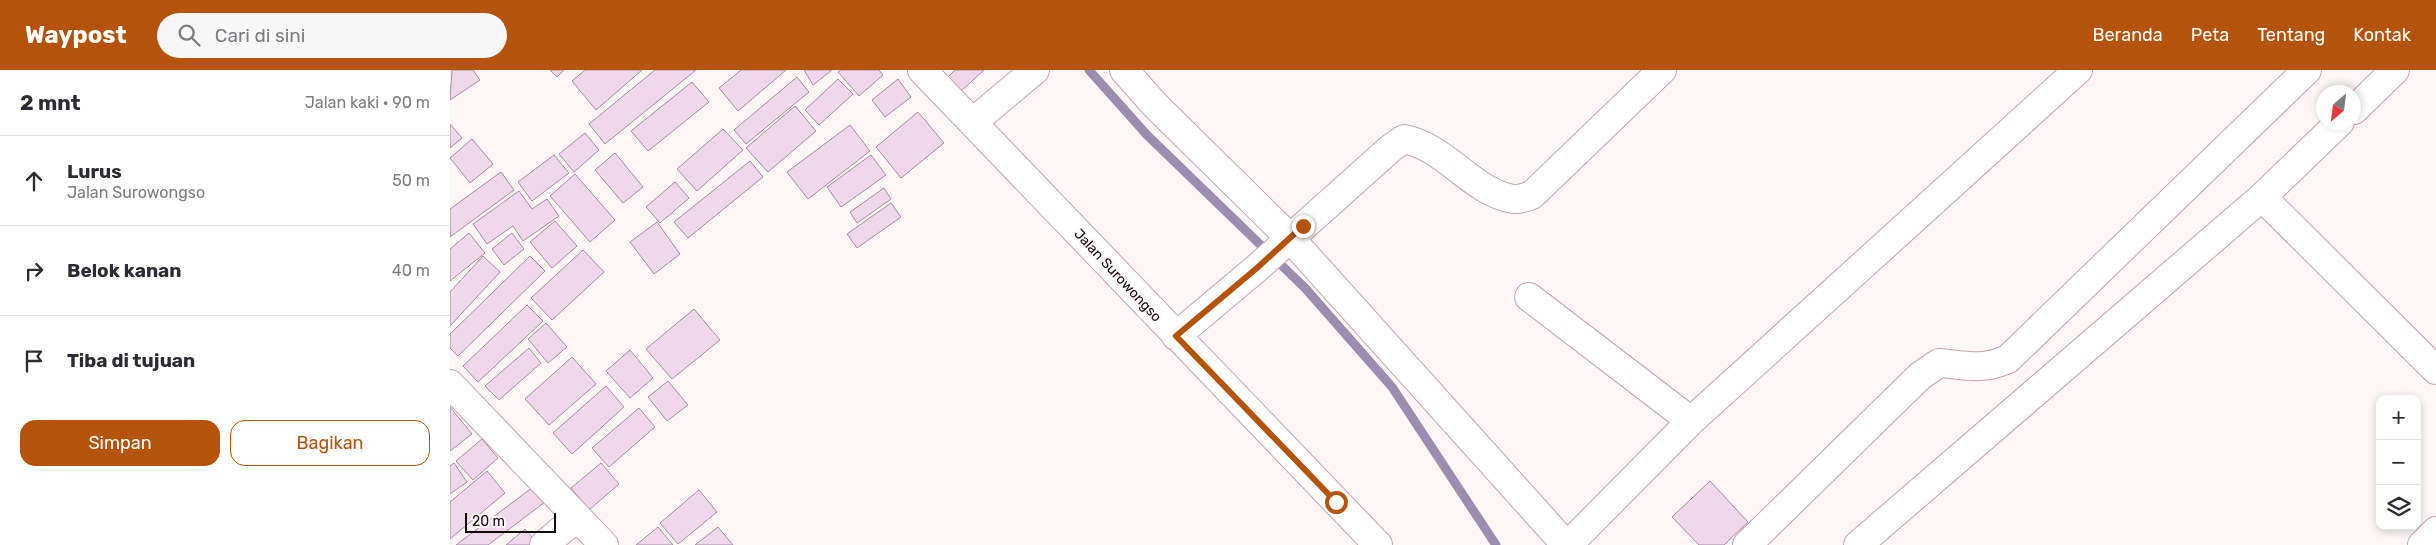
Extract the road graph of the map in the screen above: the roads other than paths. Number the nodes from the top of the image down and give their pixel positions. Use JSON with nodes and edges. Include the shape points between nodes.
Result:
{"nodes":[{"id":1,"x":922,"y":70,"type":"edge"},
{"id":2,"x":1035,"y":70,"type":"edge"},
{"id":3,"x":1124,"y":70,"type":"edge"},
{"id":4,"x":1662,"y":70,"type":"edge"},
{"id":5,"x":2078,"y":70,"type":"edge"},
{"id":6,"x":2307,"y":70,"type":"edge"},
{"id":7,"x":2395,"y":70,"type":"edge"},
{"id":8,"x":2361,"y":103,"type":"edge"},
{"id":9,"x":973,"y":122,"type":"junction"},
{"id":10,"x":2332,"y":130,"type":"edge"},
{"id":11,"x":2262,"y":196,"type":"junction"},
{"id":12,"x":1284,"y":243,"type":"junction"},
{"id":13,"x":1529,"y":297,"type":"dead end"},
{"id":14,"x":1176,"y":336,"type":"junction"},
{"id":15,"x":2436,"y":370,"type":"edge"},
{"id":16,"x":450,"y":384,"type":"edge"},
{"id":17,"x":1690,"y":421,"type":"junction"},
{"id":18,"x":577,"y":517,"type":"junction"},
{"id":19,"x":2436,"y":531,"type":"edge"},
{"id":20,"x":544,"y":545,"type":"edge"},
{"id":21,"x":604,"y":545,"type":"edge"},
{"id":22,"x":1378,"y":545,"type":"edge"},
{"id":23,"x":1567,"y":545,"type":"edge"},
{"id":24,"x":1747,"y":545,"type":"edge"},
{"id":25,"x":1858,"y":545,"type":"edge"},
{"id":26,"x":2422,"y":545,"type":"edge"}],
"edges":[{"from":1,"to":9,"type":"street","name":"Jalan Surowongso"},
{"from":2,"to":9,"type":"street"},
{"from":3,"to":12,"type":"street"},
{"from":4,"to":12,"type":"street","via":[[1532,195],[1515,199],[1492,192],[1422,142],[1404,139]]},
{"from":5,"to":17,"type":"street"},
{"from":6,"to":24,"type":"street","via":[[2008,360],[1992,367],[1976,368],[1939,363],[1920,376]]},
{"from":7,"to":8,"type":"street"},
{"from":9,"to":14,"type":"street","name":"Jalan Surowongso"},
{"from":10,"to":11,"type":"street"},
{"from":11,"to":15,"type":"street"},
{"from":11,"to":25,"type":"street"},
{"from":12,"to":14,"type":"street"},
{"from":12,"to":23,"type":"street"},
{"from":13,"to":17,"type":"street"},
{"from":14,"to":22,"type":"street","name":"Jalan Surowongso"},
{"from":16,"to":18,"type":"street"},
{"from":17,"to":23,"type":"street"},
{"from":18,"to":20,"type":"street"},
{"from":18,"to":21,"type":"street"},
{"from":19,"to":26,"type":"street"}]}
